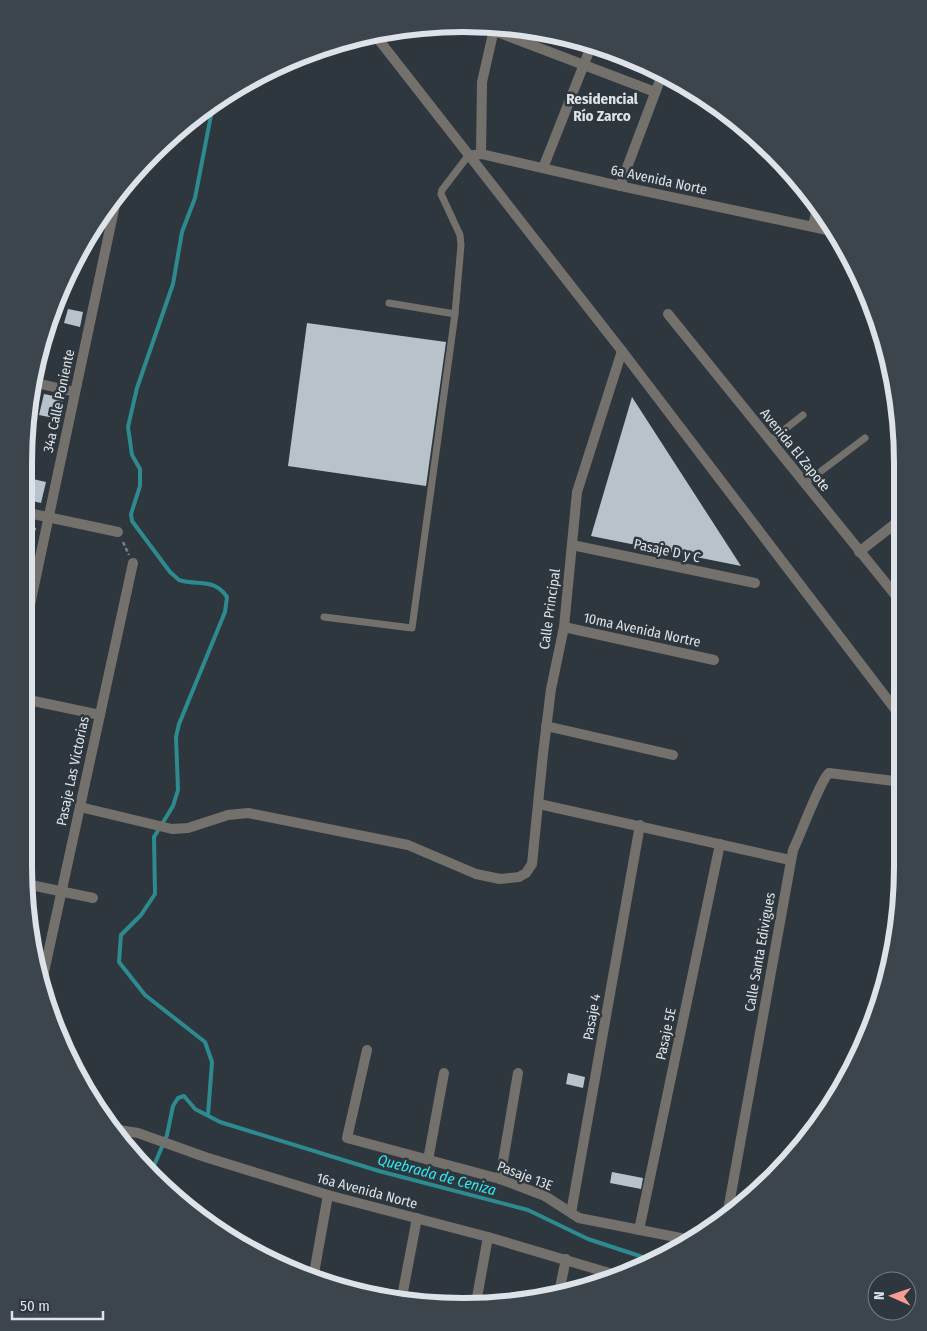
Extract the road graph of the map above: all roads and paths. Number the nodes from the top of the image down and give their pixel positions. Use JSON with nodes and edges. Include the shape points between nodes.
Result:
{"nodes":[{"id":1,"x":493,"y":33,"type":"edge"},
{"id":2,"x":514,"y":35,"type":"edge"},
{"id":3,"x":380,"y":41,"type":"edge"},
{"id":4,"x":589,"y":51,"type":"edge"},
{"id":5,"x":584,"y":64,"type":"junction"},
{"id":6,"x":661,"y":81,"type":"edge"},
{"id":7,"x":655,"y":92,"type":"junction"},
{"id":8,"x":481,"y":154,"type":"junction"},
{"id":9,"x":468,"y":156,"type":"junction"},
{"id":10,"x":543,"y":168,"type":"junction"},
{"id":11,"x":620,"y":186,"type":"junction"},
{"id":12,"x":113,"y":213,"type":"edge"},
{"id":13,"x":815,"y":215,"type":"edge"},
{"id":14,"x":813,"y":226,"type":"junction"},
{"id":15,"x":825,"y":229,"type":"edge"},
{"id":16,"x":389,"y":303,"type":"dead end"},
{"id":17,"x":454,"y":314,"type":"junction"},
{"id":18,"x":668,"y":314,"type":"dead end"},
{"id":19,"x":622,"y":351,"type":"junction"},
{"id":20,"x":40,"y":384,"type":"edge"},
{"id":21,"x":75,"y":392,"type":"junction"},
{"id":22,"x":803,"y":415,"type":"dead end"},
{"id":23,"x":865,"y":438,"type":"dead end"},
{"id":24,"x":770,"y":441,"type":"junction"},
{"id":25,"x":804,"y":484,"type":"junction"},
{"id":26,"x":32,"y":514,"type":"edge"},
{"id":27,"x":48,"y":517,"type":"junction"},
{"id":28,"x":894,"y":525,"type":"edge"},
{"id":29,"x":118,"y":532,"type":"joint"},
{"id":30,"x":572,"y":544,"type":"junction"},
{"id":31,"x":859,"y":552,"type":"junction"},
{"id":32,"x":133,"y":563,"type":"joint"},
{"id":33,"x":755,"y":584,"type":"dead end"},
{"id":34,"x":32,"y":594,"type":"edge"},
{"id":35,"x":894,"y":594,"type":"edge"},
{"id":36,"x":324,"y":617,"type":"dead end"},
{"id":37,"x":564,"y":627,"type":"junction"},
{"id":38,"x":714,"y":660,"type":"dead end"},
{"id":39,"x":32,"y":701,"type":"edge"},
{"id":40,"x":894,"y":708,"type":"edge"},
{"id":41,"x":100,"y":715,"type":"junction"},
{"id":42,"x":546,"y":726,"type":"junction"},
{"id":43,"x":672,"y":755,"type":"dead end"},
{"id":44,"x":894,"y":781,"type":"edge"},
{"id":45,"x":539,"y":804,"type":"junction"},
{"id":46,"x":80,"y":807,"type":"junction"},
{"id":47,"x":640,"y":825,"type":"junction"},
{"id":48,"x":720,"y":844,"type":"junction"},
{"id":49,"x":790,"y":860,"type":"junction"},
{"id":50,"x":33,"y":886,"type":"edge"},
{"id":51,"x":61,"y":892,"type":"junction"},
{"id":52,"x":93,"y":898,"type":"dead end"},
{"id":53,"x":45,"y":969,"type":"edge"},
{"id":54,"x":367,"y":1050,"type":"dead end"},
{"id":55,"x":444,"y":1073,"type":"dead end"},
{"id":56,"x":518,"y":1073,"type":"dead end"},
{"id":57,"x":123,"y":1131,"type":"edge"},
{"id":58,"x":428,"y":1160,"type":"junction"},
{"id":59,"x":500,"y":1179,"type":"junction"},
{"id":60,"x":328,"y":1195,"type":"junction"},
{"id":61,"x":729,"y":1207,"type":"edge"},
{"id":62,"x":571,"y":1213,"type":"junction"},
{"id":63,"x":417,"y":1218,"type":"junction"},
{"id":64,"x":639,"y":1230,"type":"junction"},
{"id":65,"x":488,"y":1238,"type":"junction"},
{"id":66,"x":683,"y":1238,"type":"edge"},
{"id":67,"x":566,"y":1259,"type":"junction"},
{"id":68,"x":314,"y":1272,"type":"edge"},
{"id":69,"x":610,"y":1273,"type":"edge"},
{"id":70,"x":560,"y":1287,"type":"edge"},
{"id":71,"x":402,"y":1294,"type":"edge"},
{"id":72,"x":477,"y":1298,"type":"edge"}],
"edges":[{"from":1,"to":8,"type":"street","via":[[482,82]]},
{"from":2,"to":5,"type":"street"},
{"from":3,"to":9,"type":"street"},
{"from":4,"to":5,"type":"street"},
{"from":5,"to":7,"type":"street"},
{"from":5,"to":10,"type":"street"},
{"from":6,"to":7,"type":"street"},
{"from":7,"to":11,"type":"street"},
{"from":8,"to":9,"type":"street"},
{"from":8,"to":10,"type":"street","name":"6a Avenida Norte"},
{"from":9,"to":17,"type":"lane","via":[[441,194],[461,239]]},
{"from":9,"to":19,"type":"street"},
{"from":10,"to":11,"type":"street","name":"6a Avenida Norte"},
{"from":11,"to":14,"type":"street","name":"6a Avenida Norte"},
{"from":12,"to":21,"type":"street","name":"34a Calle Poniente"},
{"from":13,"to":14,"type":"street"},
{"from":14,"to":15,"type":"street","name":"6a Avenida Norte"},
{"from":16,"to":17,"type":"lane"},
{"from":17,"to":36,"type":"lane","via":[[412,628]]},
{"from":18,"to":24,"type":"street","name":"Avenida El Zapote"},
{"from":19,"to":30,"type":"street","name":"Calle Principal","via":[[577,492]]},
{"from":19,"to":40,"type":"street"},
{"from":20,"to":21,"type":"street"},
{"from":21,"to":27,"type":"street","name":"34a Calle Poniente"},
{"from":22,"to":24,"type":"lane"},
{"from":23,"to":25,"type":"lane"},
{"from":24,"to":25,"type":"street","name":"Avenida El Zapote"},
{"from":25,"to":31,"type":"street","name":"Avenida El Zapote"},
{"from":26,"to":27,"type":"street"},
{"from":27,"to":29,"type":"street"},
{"from":27,"to":34,"type":"street","name":"34a Calle Poniente"},
{"from":28,"to":31,"type":"street"},
{"from":29,"to":32,"type":"path"},
{"from":30,"to":33,"type":"street","name":"Pasaje D y C"},
{"from":30,"to":37,"type":"street","name":"Calle Principal"},
{"from":31,"to":35,"type":"street","name":"Avenida El Zapote"},
{"from":32,"to":41,"type":"street","name":"Pasaje Las Victorias"},
{"from":37,"to":38,"type":"street","name":"10ma Avenida Nortre"},
{"from":37,"to":42,"type":"street","name":"Calle Principal"},
{"from":39,"to":41,"type":"street"},
{"from":41,"to":46,"type":"street","name":"Pasaje Las Victorias"},
{"from":42,"to":43,"type":"street"},
{"from":42,"to":45,"type":"street","name":"Calle Principal"},
{"from":44,"to":49,"type":"street","name":"Calle Santa Edivigues","via":[[829,773],[822,781]]},
{"from":45,"to":46,"type":"street","name":"Calle Principal","via":[[532,864],[519,877],[500,879],[476,874],[408,845],[248,813],[172,829]]},
{"from":45,"to":47,"type":"street"},
{"from":46,"to":51,"type":"street","name":"Pasaje Las Victorias"},
{"from":47,"to":48,"type":"street"},
{"from":47,"to":62,"type":"street","name":"Pasaje 4"},
{"from":48,"to":49,"type":"street"},
{"from":48,"to":64,"type":"street","name":"Pasaje 5E"},
{"from":49,"to":61,"type":"street","name":"Calle Santa Edivigues"},
{"from":50,"to":51,"type":"street"},
{"from":51,"to":52,"type":"street"},
{"from":51,"to":53,"type":"street","name":"Pasaje Las Victorias"},
{"from":54,"to":58,"type":"street","name":"Pasaje 13E","via":[[347,1138]]},
{"from":55,"to":58,"type":"street"},
{"from":56,"to":59,"type":"street"},
{"from":57,"to":60,"type":"street","name":"16a Avenida Norte","via":[[148,1136],[173,1147]]},
{"from":58,"to":59,"type":"street","name":"Pasaje 13E"},
{"from":59,"to":62,"type":"street","name":"Pasaje 13E","via":[[545,1196]]},
{"from":60,"to":63,"type":"street","name":"16a Avenida Norte"},
{"from":60,"to":68,"type":"street"},
{"from":62,"to":64,"type":"street","name":"Pasaje 13E","via":[[579,1218]]},
{"from":63,"to":65,"type":"street","name":"16a Avenida Norte"},
{"from":63,"to":71,"type":"street"},
{"from":64,"to":66,"type":"street","name":"Pasaje 13E"},
{"from":65,"to":67,"type":"street","name":"16a Avenida Norte"},
{"from":65,"to":72,"type":"street"},
{"from":67,"to":69,"type":"street","name":"16a Avenida Norte"},
{"from":67,"to":70,"type":"street"}]}
